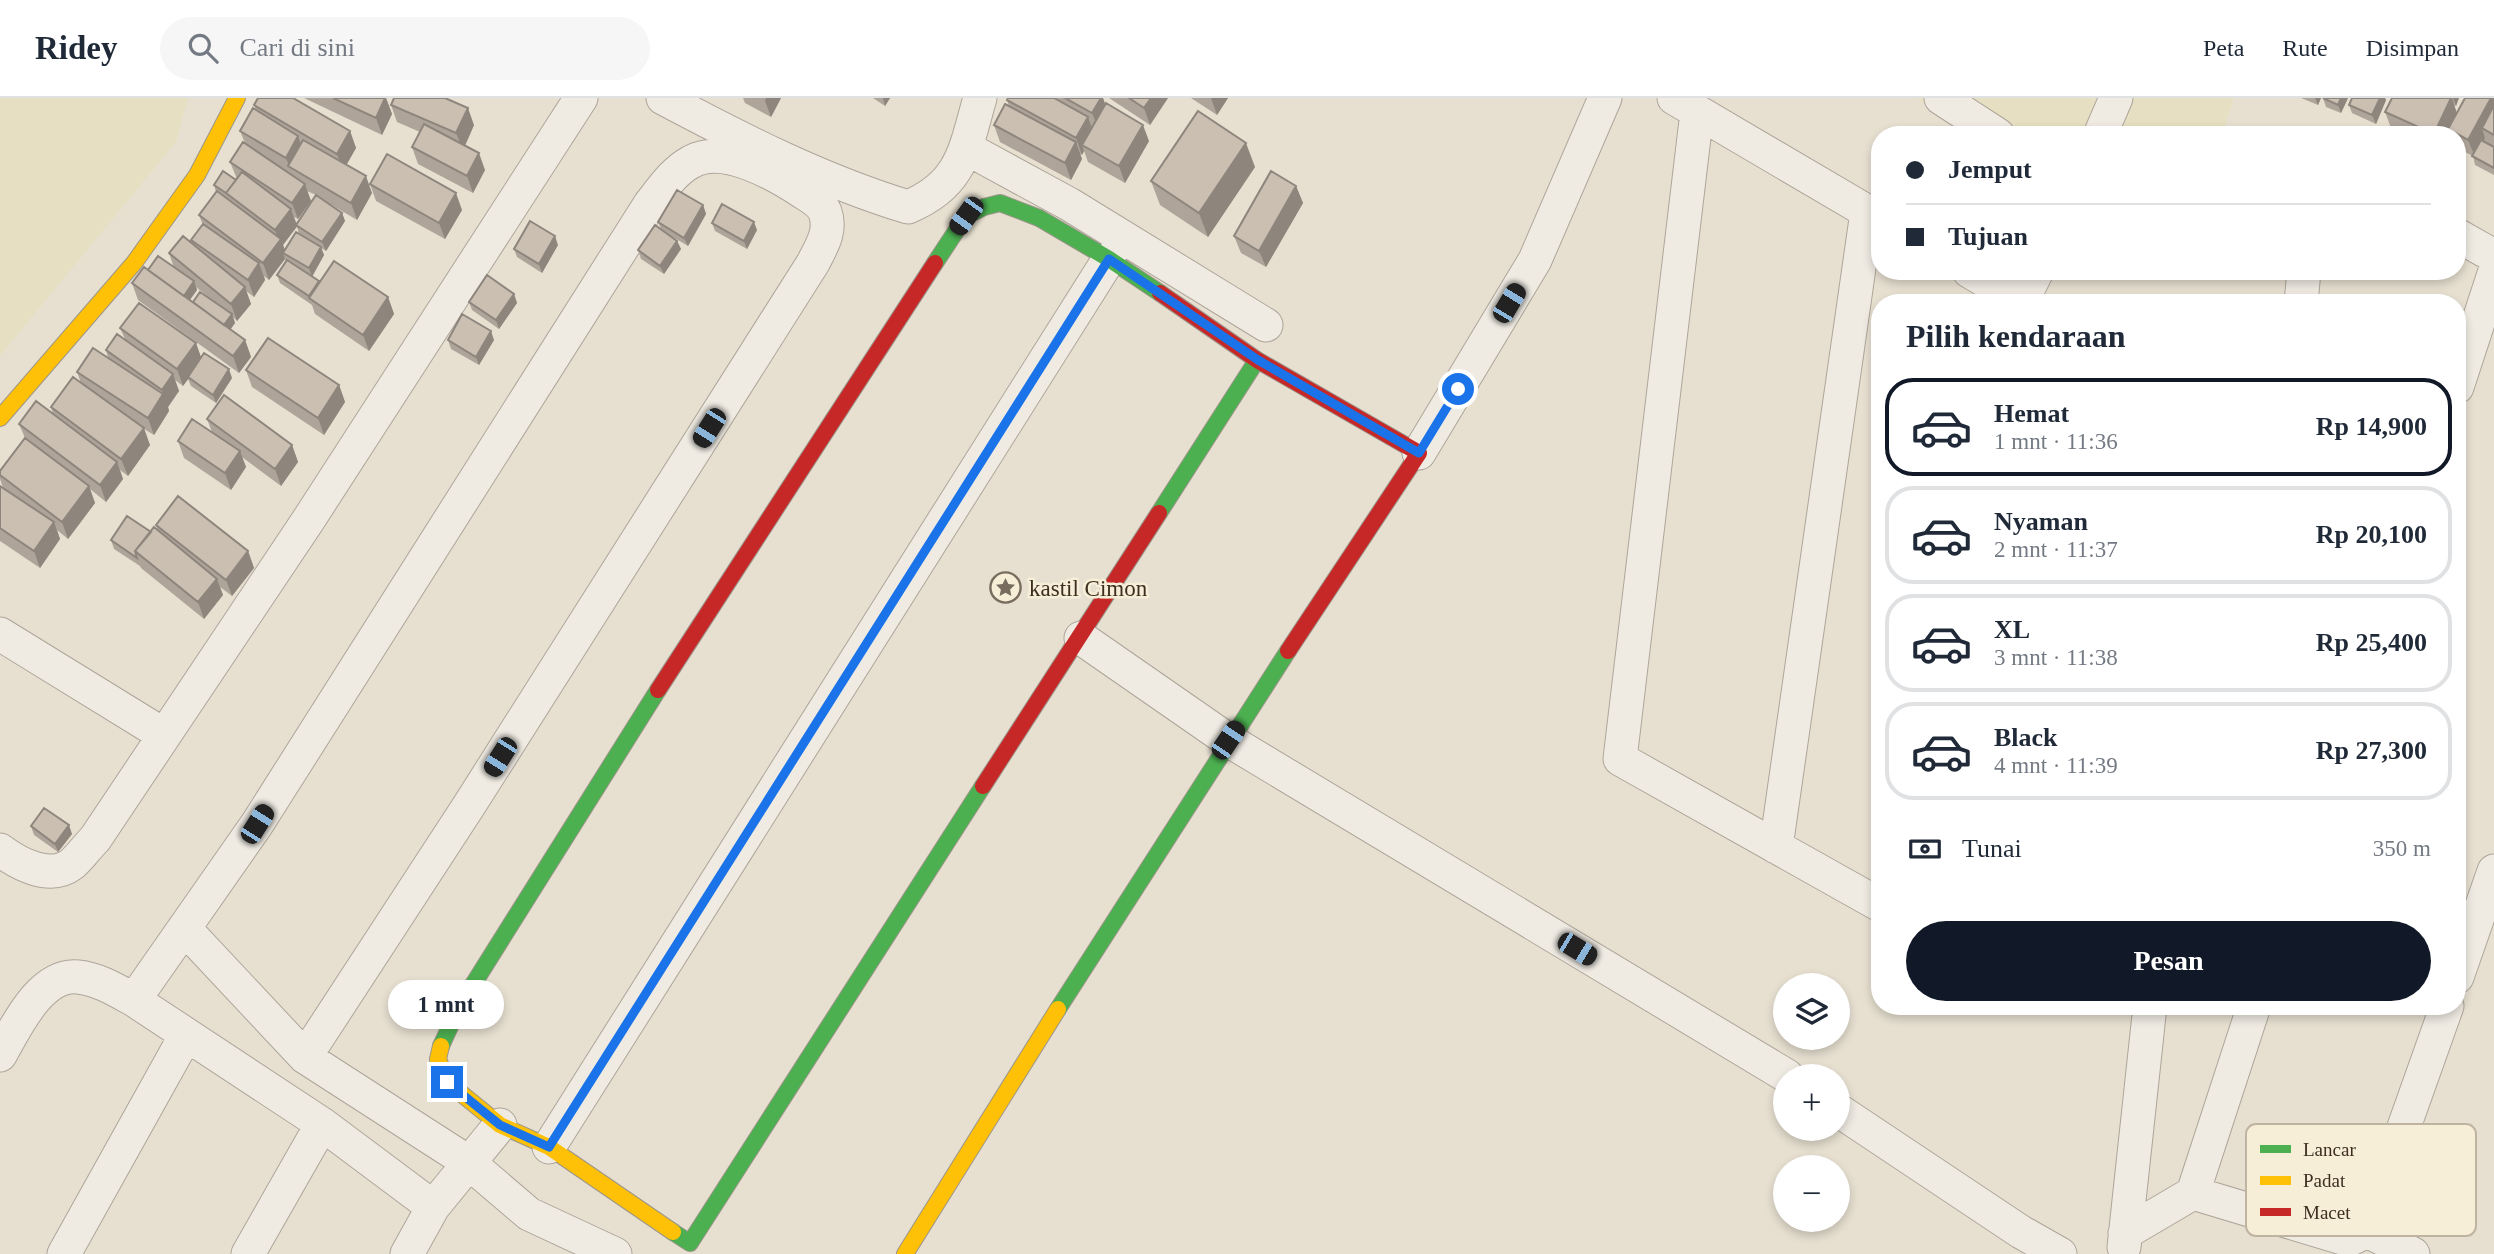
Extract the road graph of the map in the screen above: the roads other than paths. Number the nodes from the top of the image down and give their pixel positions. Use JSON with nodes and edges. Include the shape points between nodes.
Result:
{"nodes":[{"id":1,"x":237,"y":98,"type":"edge"},
{"id":2,"x":581,"y":98,"type":"edge"},
{"id":3,"x":663,"y":98,"type":"edge"},
{"id":4,"x":980,"y":98,"type":"edge"},
{"id":5,"x":1605,"y":98,"type":"edge"},
{"id":6,"x":1943,"y":98,"type":"edge"},
{"id":7,"x":2116,"y":98,"type":"edge"},
{"id":8,"x":1686,"y":105,"type":"edge"},
{"id":9,"x":1985,"y":126,"type":"edge"},
{"id":10,"x":2105,"y":126,"type":"edge"},
{"id":11,"x":967,"y":148,"type":"junction"},
{"id":12,"x":1871,"y":214,"type":"edge"},
{"id":13,"x":1871,"y":228,"type":"edge"},
{"id":14,"x":2466,"y":240,"type":"edge"},
{"id":15,"x":2494,"y":256,"type":"edge"},
{"id":16,"x":1109,"y":259,"type":"junction"},
{"id":17,"x":2494,"y":274,"type":"edge"},
{"id":18,"x":1984,"y":280,"type":"edge"},
{"id":19,"x":2007,"y":294,"type":"edge"},
{"id":20,"x":1266,"y":325,"type":"dead end"},
{"id":21,"x":1258,"y":360,"type":"junction"},
{"id":22,"x":2466,"y":360,"type":"edge"},
{"id":23,"x":0,"y":418,"type":"edge"},
{"id":24,"x":1419,"y":453,"type":"junction"},
{"id":25,"x":0,"y":634,"type":"edge"},
{"id":26,"x":1081,"y":638,"type":"junction"},
{"id":27,"x":164,"y":735,"type":"junction"},
{"id":28,"x":1228,"y":740,"type":"junction"},
{"id":29,"x":1776,"y":847,"type":"junction"},
{"id":30,"x":0,"y":850,"type":"edge"},
{"id":31,"x":2494,"y":872,"type":"edge"},
{"id":32,"x":1871,"y":900,"type":"edge"},
{"id":33,"x":185,"y":929,"type":"junction"},
{"id":34,"x":2466,"y":951,"type":"edge"},
{"id":35,"x":134,"y":1000,"type":"junction"},
{"id":36,"x":2149,"y":1015,"type":"edge"},
{"id":37,"x":2251,"y":1015,"type":"edge"},
{"id":38,"x":2443,"y":1015,"type":"edge"},
{"id":39,"x":186,"y":1035,"type":"junction"},
{"id":40,"x":0,"y":1055,"type":"edge"},
{"id":41,"x":304,"y":1056,"type":"junction"},
{"id":42,"x":1773,"y":1068,"type":"edge"},
{"id":43,"x":1850,"y":1118,"type":"edge"},
{"id":44,"x":322,"y":1124,"type":"junction"},
{"id":45,"x":2405,"y":1124,"type":"edge"},
{"id":46,"x":500,"y":1125,"type":"junction"},
{"id":47,"x":549,"y":1147,"type":"junction"},
{"id":48,"x":468,"y":1162,"type":"junction"},
{"id":49,"x":2193,"y":1193,"type":"junction"},
{"id":50,"x":433,"y":1207,"type":"junction"},
{"id":51,"x":2246,"y":1209,"type":"edge"},
{"id":52,"x":2336,"y":1236,"type":"edge"},
{"id":53,"x":2357,"y":1236,"type":"edge"},
{"id":54,"x":2377,"y":1236,"type":"edge"},
{"id":55,"x":559,"y":1243,"type":"edge"},
{"id":56,"x":2124,"y":1244,"type":"edge"},
{"id":57,"x":601,"y":1251,"type":"edge"},
{"id":58,"x":64,"y":1254,"type":"edge"},
{"id":59,"x":248,"y":1254,"type":"edge"},
{"id":60,"x":407,"y":1254,"type":"edge"},
{"id":61,"x":905,"y":1254,"type":"edge"},
{"id":62,"x":2060,"y":1254,"type":"edge"},
{"id":63,"x":2413,"y":1254,"type":"edge"}],
"edges":[{"from":1,"to":23,"type":"street","via":[[197,174],[134,263]]},
{"from":2,"to":27,"type":"street"},
{"from":3,"to":11,"type":"street","via":[[850,188],[908,207],[930,197],[954,173]]},
{"from":4,"to":11,"type":"street"},
{"from":5,"to":24,"type":"street","via":[[1535,260]]},
{"from":6,"to":9,"type":"street"},
{"from":7,"to":10,"type":"street"},
{"from":8,"to":12,"type":"street"},
{"from":8,"to":29,"type":"street","via":[[1620,759]]},
{"from":11,"to":20,"type":"street","via":[[1069,204]]},
{"from":13,"to":29,"type":"street"},
{"from":14,"to":15,"type":"street"},
{"from":16,"to":21,"type":"street"},
{"from":16,"to":46,"type":"street","via":[[1039,218],[1000,203],[966,216],[950,238],[721,590],[459,1007],[438,1059],[447,1082]]},
{"from":16,"to":47,"type":"street"},
{"from":17,"to":22,"type":"street"},
{"from":18,"to":19,"type":"street"},
{"from":21,"to":24,"type":"street"},
{"from":21,"to":26,"type":"street"},
{"from":24,"to":28,"type":"street"},
{"from":25,"to":27,"type":"street"},
{"from":26,"to":28,"type":"street"},
{"from":26,"to":47,"type":"street","via":[[690,1243]]},
{"from":27,"to":30,"type":"street","via":[[95,839],[71,864],[59,870],[40,870]]},
{"from":28,"to":42,"type":"street"},
{"from":28,"to":61,"type":"street"},
{"from":29,"to":32,"type":"street"},
{"from":31,"to":34,"type":"street"},
{"from":33,"to":35,"type":"street"},
{"from":33,"to":41,"type":"street"},
{"from":33,"to":41,"type":"street","via":[[642,216],[675,173],[692,161],[724,158],[756,166],[822,206],[827,234],[813,263],[478,792]]},
{"from":35,"to":39,"type":"street"},
{"from":35,"to":40,"type":"street","via":[[88,979],[74,976],[57,982],[41,991],[23,1014]]},
{"from":36,"to":56,"type":"street"},
{"from":37,"to":49,"type":"street"},
{"from":38,"to":45,"type":"street"},
{"from":39,"to":44,"type":"street"},
{"from":39,"to":58,"type":"street"},
{"from":41,"to":48,"type":"street"},
{"from":43,"to":62,"type":"street"},
{"from":44,"to":50,"type":"street"},
{"from":44,"to":59,"type":"street"},
{"from":46,"to":47,"type":"street"},
{"from":46,"to":48,"type":"street"},
{"from":48,"to":50,"type":"street"},
{"from":48,"to":55,"type":"street"},
{"from":49,"to":51,"type":"street"},
{"from":49,"to":56,"type":"street"},
{"from":50,"to":60,"type":"street"},
{"from":52,"to":53,"type":"street","via":[[2349,1240]]},
{"from":54,"to":63,"type":"street"},
{"from":55,"to":57,"type":"street"}]}
